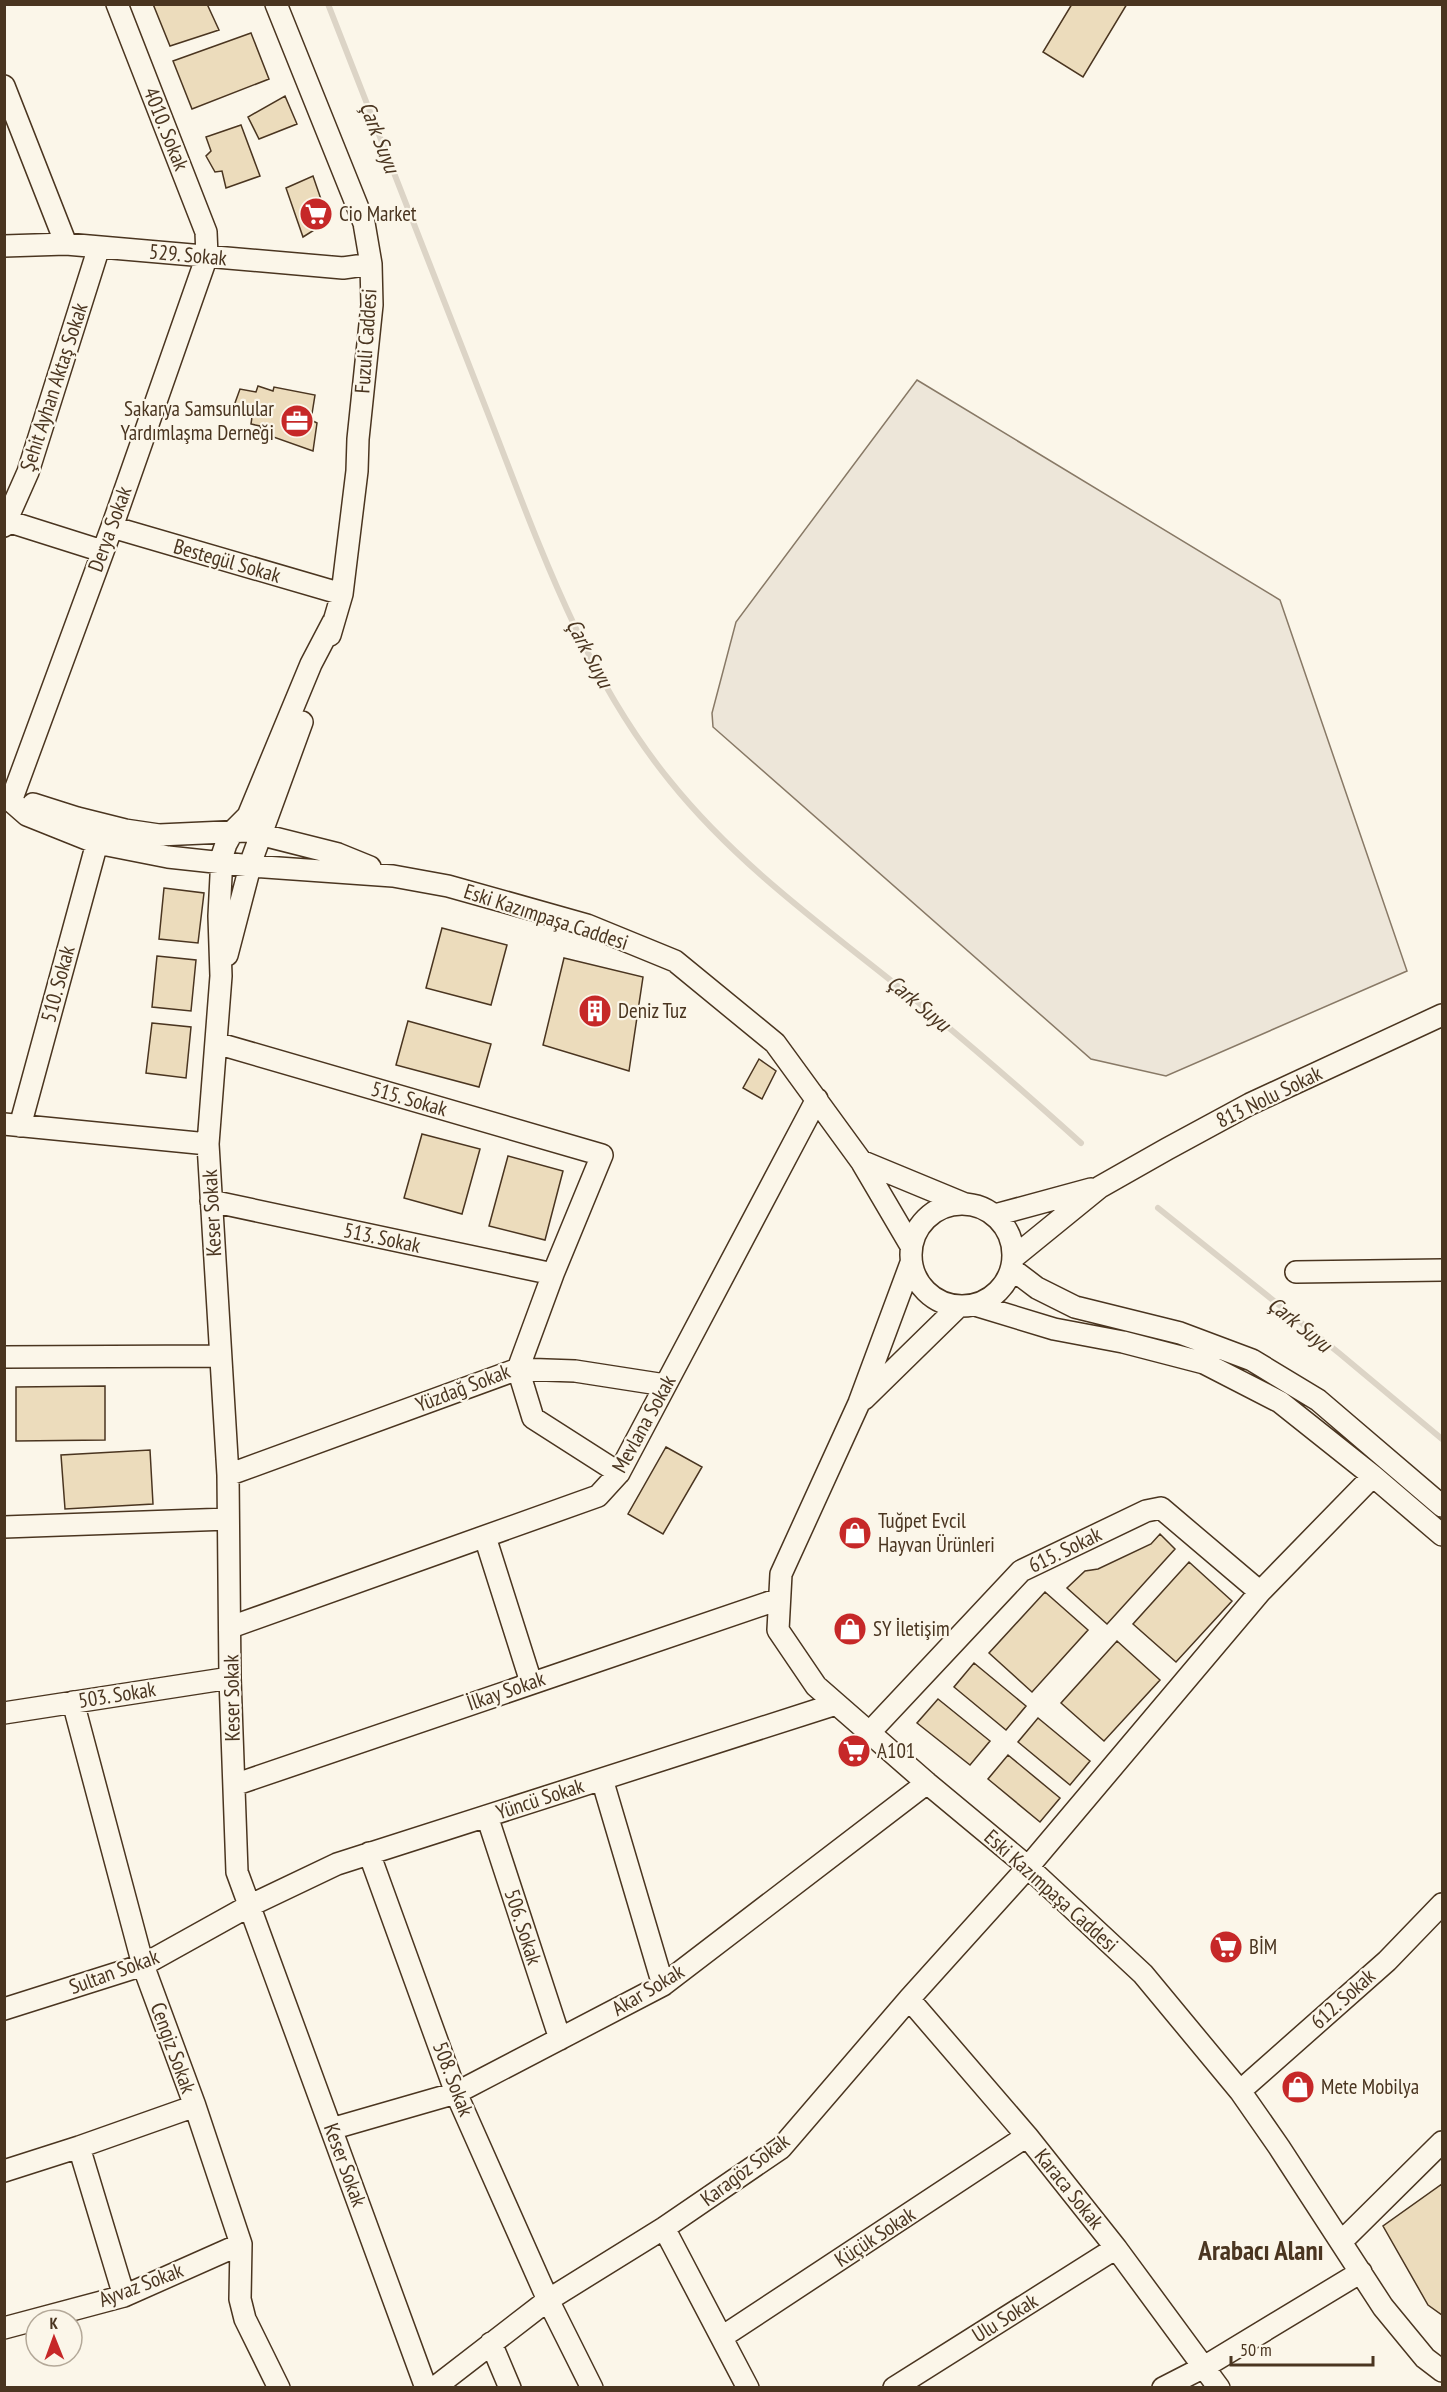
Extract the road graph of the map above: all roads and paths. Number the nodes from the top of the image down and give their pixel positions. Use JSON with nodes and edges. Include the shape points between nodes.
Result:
{"nodes":[{"id":1,"x":117,"y":4,"type":"edge"},
{"id":2,"x":276,"y":4,"type":"edge"},
{"id":3,"x":4,"y":86,"type":"edge"},
{"id":4,"x":66,"y":244,"type":"junction"},
{"id":5,"x":4,"y":246,"type":"edge"},
{"id":6,"x":99,"y":247,"type":"junction"},
{"id":7,"x":207,"y":256,"type":"junction"},
{"id":8,"x":371,"y":264,"type":"junction"},
{"id":9,"x":5,"y":522,"type":"edge"},
{"id":10,"x":112,"y":527,"type":"junction"},
{"id":11,"x":102,"y":551,"type":"junction"},
{"id":12,"x":342,"y":594,"type":"junction"},
{"id":13,"x":333,"y":621,"type":"junction"},
{"id":14,"x":8,"y":799,"type":"edge"},
{"id":15,"x":233,"y":831,"type":"junction"},
{"id":16,"x":262,"y":835,"type":"junction"},
{"id":17,"x":97,"y":843,"type":"junction"},
{"id":18,"x":222,"y":863,"type":"junction"},
{"id":19,"x":251,"y":866,"type":"junction"},
{"id":20,"x":393,"y":876,"type":"junction"},
{"id":21,"x":221,"y":976,"type":"junction"},
{"id":22,"x":1443,"y":1015,"type":"edge"},
{"id":23,"x":216,"y":1043,"type":"junction"},
{"id":24,"x":817,"y":1099,"type":"junction"},
{"id":25,"x":12,"y":1125,"type":"edge"},
{"id":26,"x":208,"y":1144,"type":"junction"},
{"id":27,"x":602,"y":1155,"type":"joint"},
{"id":28,"x":861,"y":1161,"type":"junction"},
{"id":29,"x":1100,"y":1187,"type":"junction"},
{"id":30,"x":211,"y":1201,"type":"junction"},
{"id":31,"x":966,"y":1204,"type":"junction"},
{"id":32,"x":994,"y":1215,"type":"junction"},
{"id":33,"x":911,"y":1255,"type":"junction"},
{"id":34,"x":1013,"y":1263,"type":"junction"},
{"id":35,"x":1443,"y":1270,"type":"edge"},
{"id":36,"x":1296,"y":1272,"type":"dead end"},
{"id":37,"x":553,"y":1274,"type":"junction"},
{"id":38,"x":967,"y":1306,"type":"junction"},
{"id":39,"x":220,"y":1356,"type":"junction"},
{"id":40,"x":4,"y":1357,"type":"edge"},
{"id":41,"x":518,"y":1369,"type":"junction"},
{"id":42,"x":665,"y":1385,"type":"junction"},
{"id":43,"x":859,"y":1403,"type":"junction"},
{"id":44,"x":618,"y":1473,"type":"junction"},
{"id":45,"x":228,"y":1475,"type":"junction"},
{"id":46,"x":1374,"y":1476,"type":"junction"},
{"id":47,"x":1443,"y":1506,"type":"edge"},
{"id":48,"x":228,"y":1519,"type":"junction"},
{"id":49,"x":4,"y":1527,"type":"edge"},
{"id":50,"x":1443,"y":1535,"type":"edge"},
{"id":51,"x":485,"y":1537,"type":"junction"},
{"id":52,"x":1260,"y":1592,"type":"junction"},
{"id":53,"x":779,"y":1599,"type":"junction"},
{"id":54,"x":231,"y":1627,"type":"junction"},
{"id":55,"x":230,"y":1677,"type":"junction"},
{"id":56,"x":531,"y":1682,"type":"junction"},
{"id":57,"x":74,"y":1702,"type":"junction"},
{"id":58,"x":836,"y":1704,"type":"junction"},
{"id":59,"x":4,"y":1713,"type":"edge"},
{"id":60,"x":868,"y":1733,"type":"junction"},
{"id":61,"x":602,"y":1779,"type":"junction"},
{"id":62,"x":927,"y":1783,"type":"junction"},
{"id":63,"x":234,"y":1785,"type":"junction"},
{"id":64,"x":487,"y":1816,"type":"junction"},
{"id":65,"x":369,"y":1853,"type":"junction"},
{"id":66,"x":1028,"y":1867,"type":"junction"},
{"id":67,"x":1443,"y":1904,"type":"edge"},
{"id":68,"x":249,"y":1906,"type":"junction"},
{"id":69,"x":143,"y":1965,"type":"junction"},
{"id":70,"x":663,"y":1985,"type":"junction"},
{"id":71,"x":909,"y":2000,"type":"junction"},
{"id":72,"x":4,"y":2008,"type":"edge"},
{"id":73,"x":560,"y":2039,"type":"junction"},
{"id":74,"x":1240,"y":2091,"type":"junction"},
{"id":75,"x":456,"y":2093,"type":"junction"},
{"id":76,"x":195,"y":2106,"type":"junction"},
{"id":77,"x":332,"y":2129,"type":"junction"},
{"id":78,"x":1027,"y":2136,"type":"junction"},
{"id":79,"x":1443,"y":2142,"type":"edge"},
{"id":80,"x":79,"y":2147,"type":"junction"},
{"id":81,"x":4,"y":2171,"type":"edge"},
{"id":82,"x":664,"y":2228,"type":"junction"},
{"id":83,"x":1341,"y":2242,"type":"junction"},
{"id":84,"x":241,"y":2244,"type":"junction"},
{"id":85,"x":1116,"y":2248,"type":"junction"},
{"id":86,"x":1361,"y":2272,"type":"junction"},
{"id":87,"x":124,"y":2296,"type":"junction"},
{"id":88,"x":548,"y":2300,"type":"junction"},
{"id":89,"x":4,"y":2328,"type":"edge"},
{"id":90,"x":722,"y":2337,"type":"junction"},
{"id":91,"x":491,"y":2343,"type":"junction"},
{"id":92,"x":1204,"y":2367,"type":"junction"},
{"id":93,"x":1443,"y":2371,"type":"edge"},
{"id":94,"x":279,"y":2388,"type":"edge"},
{"id":95,"x":426,"y":2388,"type":"edge"},
{"id":96,"x":434,"y":2388,"type":"edge"},
{"id":97,"x":510,"y":2388,"type":"edge"},
{"id":98,"x":592,"y":2388,"type":"edge"},
{"id":99,"x":748,"y":2388,"type":"edge"},
{"id":100,"x":894,"y":2388,"type":"edge"},
{"id":101,"x":1163,"y":2388,"type":"edge"},
{"id":102,"x":1219,"y":2388,"type":"edge"}],
"edges":[{"from":1,"to":7,"type":"street","name":"4010. Sokak","via":[[206,232]]},
{"from":2,"to":8,"type":"street","name":"Fuzuli Caddesi","via":[[363,223]]},
{"from":3,"to":4,"type":"street"},
{"from":4,"to":5,"type":"street","name":"529. Sokak"},
{"from":4,"to":6,"type":"street","name":"529. Sokak"},
{"from":6,"to":7,"type":"street","name":"529. Sokak"},
{"from":6,"to":9,"type":"street","name":"Şehit Ayhan Aktaş Sokak","via":[[28,472]]},
{"from":7,"to":8,"type":"street","name":"529. Sokak","via":[[343,268]]},
{"from":7,"to":10,"type":"street","name":"Derya Sokak"},
{"from":8,"to":12,"type":"street","name":"Fuzuli Caddesi","via":[[372,306]]},
{"from":9,"to":11,"type":"street"},
{"from":10,"to":11,"type":"street","name":"Derya Sokak"},
{"from":10,"to":12,"type":"street","name":"Bestegül Sokak"},
{"from":11,"to":14,"type":"street","name":"Derya Sokak"},
{"from":12,"to":13,"type":"street","name":"Fuzuli Caddesi"},
{"from":13,"to":15,"type":"street","via":[[248,816]]},
{"from":13,"to":16,"type":"street","via":[[324,665]]},
{"from":14,"to":15,"type":"street","name":"Eski Kazımpaşa Caddesi","via":[[77,819],[159,835]]},
{"from":14,"to":17,"type":"street","name":"Eski Kazımpaşa Caddesi","via":[[27,815]]},
{"from":15,"to":16,"type":"street","name":"Eski Kazımpaşa Caddesi"},
{"from":15,"to":18,"type":"street"},
{"from":16,"to":19,"type":"street"},
{"from":16,"to":20,"type":"street","name":"Eski Kazımpaşa Caddesi","via":[[338,854]]},
{"from":17,"to":18,"type":"street","name":"Eski Kazımpaşa Caddesi"},
{"from":17,"to":25,"type":"street","name":"510. Sokak"},
{"from":18,"to":19,"type":"street","name":"Eski Kazımpaşa Caddesi"},
{"from":18,"to":21,"type":"street"},
{"from":19,"to":20,"type":"street","name":"Eski Kazımpaşa Caddesi"},
{"from":19,"to":21,"type":"street"},
{"from":20,"to":24,"type":"street","name":"Eski Kazımpaşa Caddesi","via":[[448,886],[587,925],[675,961],[775,1043]]},
{"from":21,"to":23,"type":"street","name":"Keser Sokak"},
{"from":22,"to":29,"type":"street","name":"813 Nolu Sokak","via":[[1250,1104]]},
{"from":23,"to":26,"type":"street","name":"Keser Sokak"},
{"from":23,"to":27,"type":"street","name":"515. Sokak"},
{"from":24,"to":28,"type":"street","name":"Eski Kazımpaşa Caddesi"},
{"from":24,"to":42,"type":"street","name":"Mevlana Sokak"},
{"from":25,"to":26,"type":"street"},
{"from":26,"to":30,"type":"street","name":"Keser Sokak"},
{"from":27,"to":37,"type":"street","name":"Yüzdağ Sokak"},
{"from":28,"to":31,"type":"street"},
{"from":28,"to":33,"type":"street","name":"Eski Kazımpaşa Caddesi"},
{"from":29,"to":32,"type":"street"},
{"from":29,"to":34,"type":"street"},
{"from":30,"to":37,"type":"street","name":"513. Sokak"},
{"from":30,"to":39,"type":"street","name":"Keser Sokak"},
{"from":31,"to":32,"type":"street"},
{"from":31,"to":33,"type":"street","via":[[937,1210],[925,1220],[916,1232]]},
{"from":32,"to":34,"type":"street","via":[[1008,1234]]},
{"from":33,"to":38,"type":"street","via":[[917,1280],[927,1293],[942,1302]]},
{"from":33,"to":43,"type":"street","name":"Eski Kazımpaşa Caddesi"},
{"from":34,"to":38,"type":"street","via":[[1004,1285],[991,1297]]},
{"from":34,"to":47,"type":"street","via":[[1037,1288],[1075,1307],[1180,1333],[1252,1360],[1318,1400]]},
{"from":35,"to":36,"type":"street"},
{"from":37,"to":41,"type":"street","name":"Yüzdağ Sokak"},
{"from":38,"to":43,"type":"street","name":"Eski Kazımpaşa Caddesi"},
{"from":38,"to":46,"type":"street","via":[[1204,1363],[1280,1402]]},
{"from":39,"to":40,"type":"street"},
{"from":39,"to":45,"type":"street","name":"Keser Sokak"},
{"from":41,"to":42,"type":"street","via":[[575,1371]]},
{"from":41,"to":44,"type":"street","via":[[533,1418]]},
{"from":41,"to":45,"type":"street","name":"Yüzdağ Sokak"},
{"from":42,"to":44,"type":"street","name":"Mevlana Sokak"},
{"from":43,"to":53,"type":"street","name":"Eski Kazımpaşa Caddesi","via":[[781,1574]]},
{"from":44,"to":51,"type":"street","name":"Mevlana Sokak","via":[[598,1496]]},
{"from":45,"to":48,"type":"street","name":"Keser Sokak"},
{"from":46,"to":50,"type":"street"},
{"from":46,"to":52,"type":"street"},
{"from":48,"to":49,"type":"street"},
{"from":48,"to":54,"type":"street","name":"Keser Sokak"},
{"from":51,"to":54,"type":"street","name":"Mevlana Sokak"},
{"from":51,"to":56,"type":"street"},
{"from":52,"to":60,"type":"street","name":"615. Sokak","via":[[1161,1508],[1146,1511],[1021,1571]]},
{"from":52,"to":66,"type":"street"},
{"from":53,"to":56,"type":"street","name":"İlkay Sokak"},
{"from":53,"to":58,"type":"street","name":"Eski Kazımpaşa Caddesi","via":[[778,1630],[816,1686]]},
{"from":54,"to":55,"type":"street","name":"Keser Sokak"},
{"from":55,"to":57,"type":"street","name":"503. Sokak"},
{"from":55,"to":63,"type":"street","name":"Keser Sokak"},
{"from":56,"to":63,"type":"street","name":"İlkay Sokak"},
{"from":57,"to":59,"type":"street","name":"503. Sokak"},
{"from":57,"to":69,"type":"street","name":"Cengiz Sokak"},
{"from":58,"to":60,"type":"street","name":"Eski Kazımpaşa Caddesi"},
{"from":58,"to":61,"type":"street","name":"Yüncü Sokak"},
{"from":60,"to":62,"type":"street","name":"Eski Kazımpaşa Caddesi"},
{"from":61,"to":64,"type":"street","name":"Yüncü Sokak"},
{"from":61,"to":70,"type":"street"},
{"from":62,"to":66,"type":"street","name":"Eski Kazımpaşa Caddesi"},
{"from":62,"to":70,"type":"street","name":"Akar Sokak"},
{"from":63,"to":68,"type":"street","name":"Keser Sokak","via":[[237,1872]]},
{"from":64,"to":65,"type":"street","name":"Yüncü Sokak"},
{"from":64,"to":73,"type":"street","name":"506. Sokak"},
{"from":65,"to":68,"type":"street","name":"Yüncü Sokak"},
{"from":65,"to":75,"type":"street","name":"508. Sokak"},
{"from":66,"to":71,"type":"street","name":"Karagöz Sokak"},
{"from":66,"to":74,"type":"street","name":"Eski Kazımpaşa Caddesi","via":[[1143,1974]]},
{"from":67,"to":74,"type":"street","name":"612. Sokak","via":[[1387,1961]]},
{"from":68,"to":69,"type":"street","name":"Sultan Sokak"},
{"from":68,"to":77,"type":"street","name":"Keser Sokak"},
{"from":69,"to":72,"type":"street","name":"Sultan Sokak"},
{"from":69,"to":76,"type":"street","name":"Cengiz Sokak"},
{"from":70,"to":73,"type":"street","name":"Akar Sokak"},
{"from":71,"to":78,"type":"street","name":"Karaca Sokak"},
{"from":71,"to":82,"type":"street","name":"Karagöz Sokak","via":[[781,2148]]},
{"from":73,"to":75,"type":"street","name":"Akar Sokak"},
{"from":74,"to":83,"type":"street","name":"Eski Kazımpaşa Caddesi"},
{"from":75,"to":77,"type":"street","name":"Akar Sokak"},
{"from":75,"to":88,"type":"street","name":"508. Sokak"},
{"from":76,"to":80,"type":"street"},
{"from":76,"to":84,"type":"street","name":"Cengiz Sokak"},
{"from":77,"to":95,"type":"street","name":"Keser Sokak"},
{"from":78,"to":85,"type":"street","name":"Karaca Sokak"},
{"from":78,"to":90,"type":"street","name":"Küçük Sokak"},
{"from":79,"to":83,"type":"street"},
{"from":80,"to":81,"type":"street"},
{"from":80,"to":87,"type":"street"},
{"from":82,"to":88,"type":"street","name":"Karagöz Sokak"},
{"from":82,"to":90,"type":"street"},
{"from":83,"to":86,"type":"street","name":"Eski Kazımpaşa Caddesi"},
{"from":84,"to":87,"type":"street","name":"Ayvaz Sokak"},
{"from":84,"to":94,"type":"street","name":"Cengiz Sokak","via":[[242,2309]]},
{"from":85,"to":92,"type":"street","name":"Karaca Sokak"},
{"from":85,"to":100,"type":"street","name":"Ulu Sokak"},
{"from":86,"to":92,"type":"street"},
{"from":86,"to":93,"type":"street","name":"Eski Kazımpaşa Caddesi","via":[[1383,2307],[1425,2358]]},
{"from":87,"to":89,"type":"street","name":"Ayvaz Sokak"},
{"from":88,"to":91,"type":"street","name":"Karagöz Sokak"},
{"from":88,"to":98,"type":"street","name":"508. Sokak"},
{"from":90,"to":99,"type":"street"},
{"from":91,"to":96,"type":"street","name":"Karagöz Sokak"},
{"from":91,"to":97,"type":"street"},
{"from":92,"to":101,"type":"street"},
{"from":92,"to":102,"type":"street","name":"Karaca Sokak"}]}
